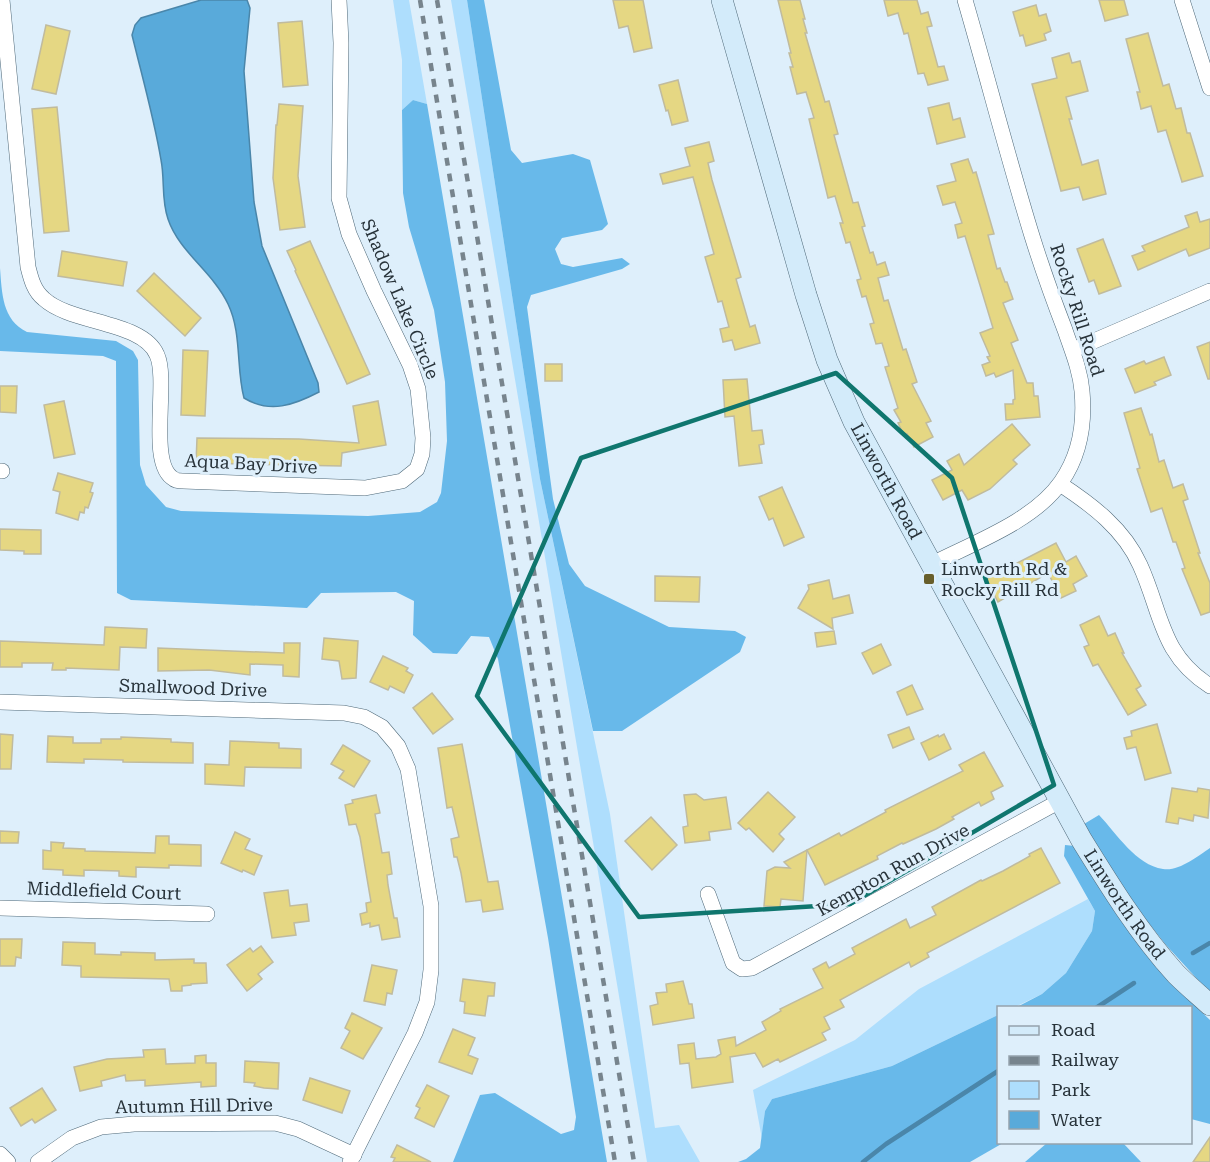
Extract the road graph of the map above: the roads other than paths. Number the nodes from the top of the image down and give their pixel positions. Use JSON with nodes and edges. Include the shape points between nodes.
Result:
{"nodes":[{"id":1,"x":2,"y":0,"type":"edge"},
{"id":2,"x":339,"y":0,"type":"edge"},
{"id":3,"x":722,"y":0,"type":"edge"},
{"id":4,"x":965,"y":0,"type":"edge"},
{"id":5,"x":1182,"y":0,"type":"edge"},
{"id":6,"x":1209,"y":80,"type":"edge"},
{"id":7,"x":1210,"y":291,"type":"edge"},
{"id":8,"x":1073,"y":350,"type":"junction"},
{"id":9,"x":417,"y":469,"type":"joint"},
{"id":10,"x":1060,"y":484,"type":"junction"},
{"id":11,"x":932,"y":564,"type":"junction"},
{"id":12,"x":1210,"y":686,"type":"edge"},
{"id":13,"x":0,"y":702,"type":"edge"},
{"id":14,"x":1060,"y":801,"type":"junction"},
{"id":15,"x":708,"y":894,"type":"dead end"},
{"id":16,"x":0,"y":908,"type":"edge"},
{"id":17,"x":207,"y":914,"type":"dead end"},
{"id":18,"x":1210,"y":1005,"type":"edge"},
{"id":19,"x":0,"y":1154,"type":"edge"},
{"id":20,"x":352,"y":1158,"type":"edge"},
{"id":21,"x":8,"y":1162,"type":"edge"},
{"id":22,"x":38,"y":1162,"type":"edge"}],
"edges":[{"from":1,"to":9,"type":"street","name":"Aqua Bay Drive","via":[[33,286],[56,308],[130,332],[144,339],[157,354],[161,372],[161,452],[167,472],[183,482],[365,488],[402,481]]},
{"from":2,"to":9,"type":"street","name":"Shadow Lake Circle","via":[[339,198],[349,234],[418,389],[423,438]]},
{"from":3,"to":11,"type":"main road","name":"Linworth Road","via":[[827,360],[854,422]]},
{"from":4,"to":8,"type":"street","name":"Rocky Rill Road","via":[[1033,237]]},
{"from":5,"to":6,"type":"street"},
{"from":7,"to":8,"type":"street"},
{"from":8,"to":10,"type":"street","name":"Rocky Rill Road","via":[[1079,369],[1083,420],[1080,442]]},
{"from":10,"to":11,"type":"street","name":"Rocky Rill Road","via":[[1030,513]]},
{"from":10,"to":12,"type":"street","via":[[1103,513],[1121,535],[1140,564],[1174,652]]},
{"from":11,"to":14,"type":"main road","name":"Linworth Road"},
{"from":13,"to":20,"type":"street","name":"Smallwood Drive","via":[[344,713],[364,717],[382,727],[398,746],[408,769],[431,906],[431,970],[427,1002],[415,1033]]},
{"from":14,"to":15,"type":"street","name":"Kempton Run Drive","via":[[752,968],[742,969],[733,963]]},
{"from":14,"to":18,"type":"main road","name":"Linworth Road","via":[[1119,901],[1177,975]]},
{"from":16,"to":17,"type":"street","name":"Middlefield Court"},
{"from":19,"to":21,"type":"street"},
{"from":20,"to":22,"type":"street","name":"Autumn Hill Drive","via":[[298,1129],[275,1123],[134,1124],[101,1127],[72,1138]]}]}
